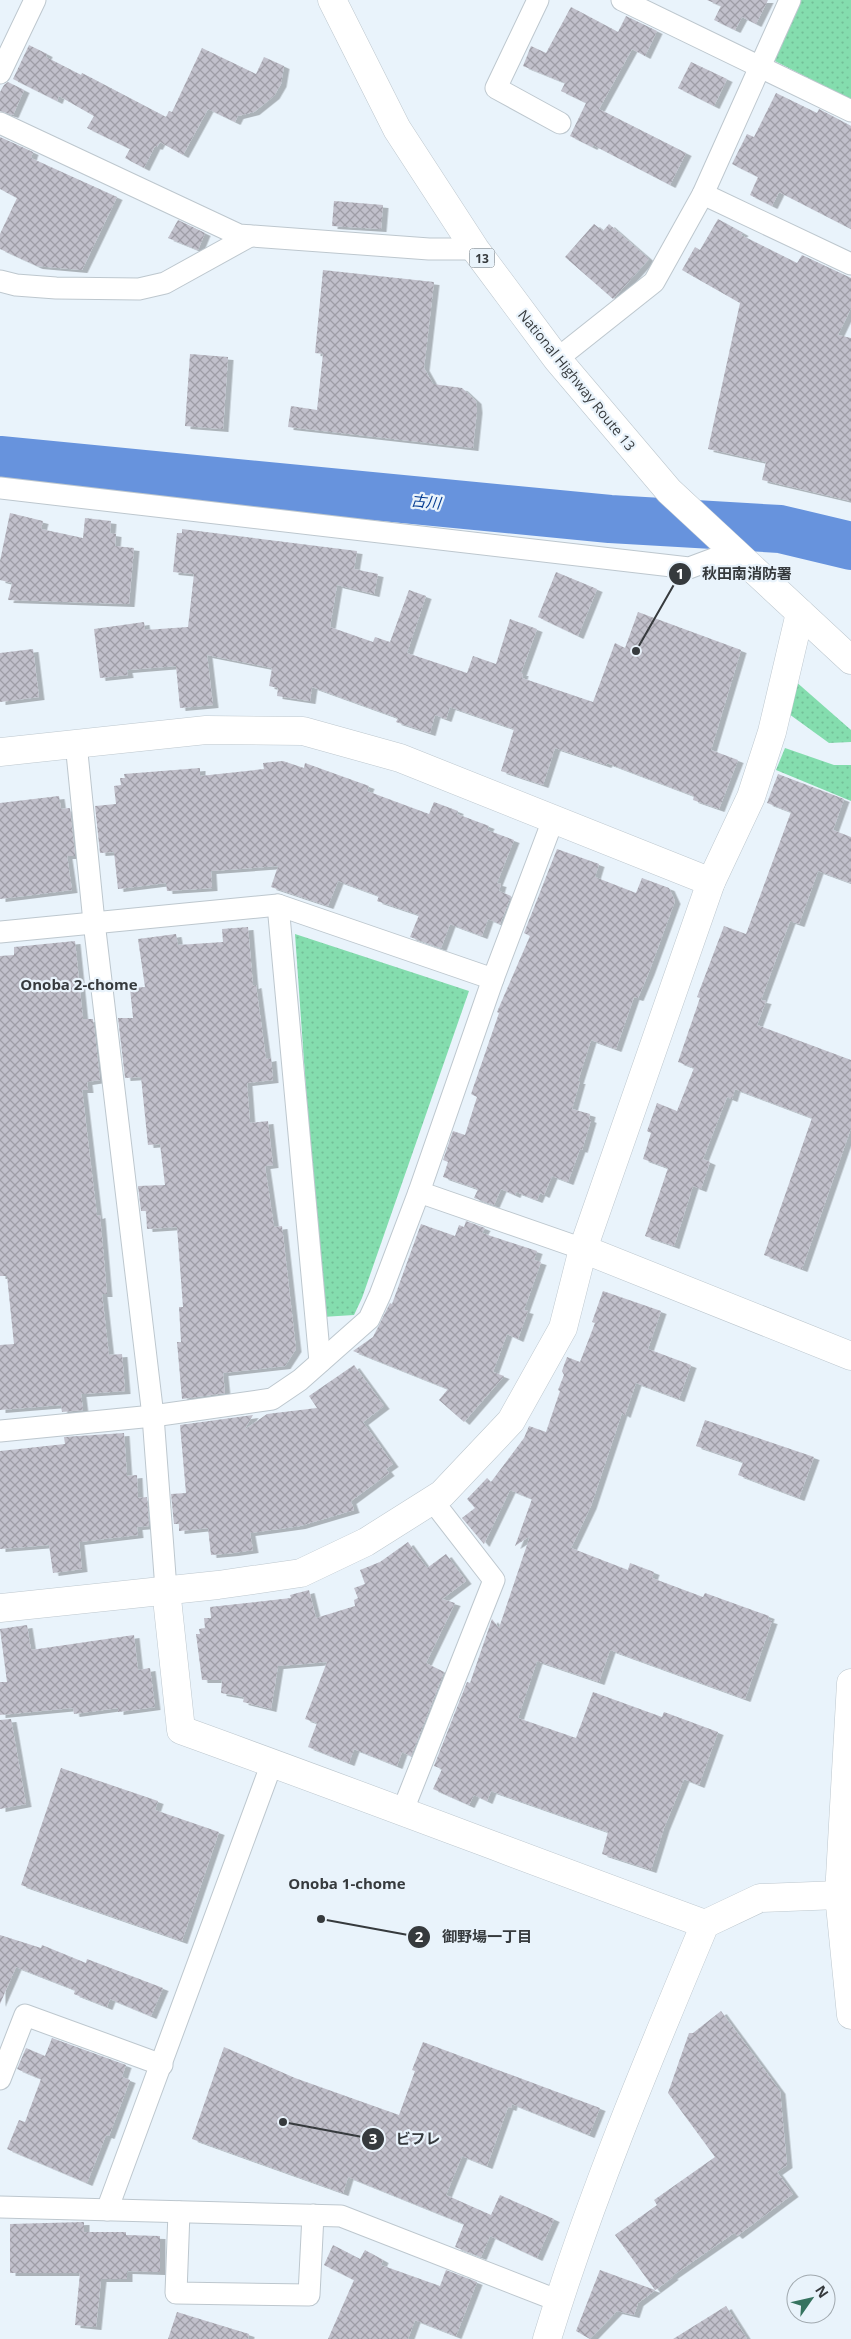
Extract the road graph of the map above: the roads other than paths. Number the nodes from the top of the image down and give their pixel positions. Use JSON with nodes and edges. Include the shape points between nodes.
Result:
{"nodes":[{"id":1,"x":35,"y":0,"type":"edge"},
{"id":2,"x":332,"y":0,"type":"edge"},
{"id":3,"x":538,"y":0,"type":"edge"},
{"id":4,"x":622,"y":0,"type":"edge"},
{"id":5,"x":790,"y":0,"type":"edge"},
{"id":6,"x":760,"y":66,"type":"junction"},
{"id":7,"x":0,"y":73,"type":"edge"},
{"id":8,"x":851,"y":111,"type":"edge"},
{"id":9,"x":0,"y":123,"type":"edge"},
{"id":10,"x":560,"y":123,"type":"dead end"},
{"id":11,"x":703,"y":194,"type":"junction"},
{"id":12,"x":250,"y":236,"type":"junction"},
{"id":13,"x":475,"y":249,"type":"junction"},
{"id":14,"x":851,"y":264,"type":"edge"},
{"id":15,"x":0,"y":281,"type":"edge"},
{"id":16,"x":557,"y":360,"type":"junction"},
{"id":17,"x":0,"y":488,"type":"edge"},
{"id":18,"x":730,"y":550,"type":"junction"},
{"id":19,"x":800,"y":614,"type":"junction"},
{"id":20,"x":851,"y":660,"type":"edge"},
{"id":21,"x":76,"y":743,"type":"junction"},
{"id":22,"x":0,"y":752,"type":"edge"},
{"id":23,"x":553,"y":820,"type":"junction"},
{"id":24,"x":711,"y":882,"type":"junction"},
{"id":25,"x":278,"y":905,"type":"junction"},
{"id":26,"x":94,"y":922,"type":"junction"},
{"id":27,"x":0,"y":932,"type":"edge"},
{"id":28,"x":493,"y":979,"type":"junction"},
{"id":29,"x":419,"y":1192,"type":"junction"},
{"id":30,"x":583,"y":1249,"type":"junction"},
{"id":31,"x":851,"y":1356,"type":"edge"},
{"id":32,"x":320,"y":1362,"type":"junction"},
{"id":33,"x":153,"y":1416,"type":"junction"},
{"id":34,"x":0,"y":1431,"type":"edge"},
{"id":35,"x":432,"y":1500,"type":"junction"},
{"id":36,"x":166,"y":1589,"type":"junction"},
{"id":37,"x":0,"y":1608,"type":"edge"},
{"id":38,"x":851,"y":1683,"type":"edge"},
{"id":39,"x":272,"y":1763,"type":"junction"},
{"id":40,"x":403,"y":1810,"type":"junction"},
{"id":41,"x":839,"y":1895,"type":"junction"},
{"id":42,"x":704,"y":1924,"type":"junction"},
{"id":43,"x":851,"y":2015,"type":"edge"},
{"id":44,"x":162,"y":2065,"type":"junction"},
{"id":45,"x":0,"y":2079,"type":"edge"},
{"id":46,"x":0,"y":2207,"type":"edge"},
{"id":47,"x":107,"y":2210,"type":"junction"},
{"id":48,"x":179,"y":2212,"type":"junction"},
{"id":49,"x":313,"y":2215,"type":"junction"},
{"id":50,"x":558,"y":2301,"type":"junction"},
{"id":51,"x":547,"y":2339,"type":"edge"}],
"edges":[{"from":1,"to":7,"type":"street"},
{"from":2,"to":13,"type":"main road","name":"National Highway Route 13","number":"13","via":[[397,129]]},
{"from":3,"to":10,"type":"street","via":[[496,88]]},
{"from":4,"to":6,"type":"street"},
{"from":5,"to":6,"type":"street"},
{"from":6,"to":8,"type":"street"},
{"from":6,"to":11,"type":"street"},
{"from":9,"to":12,"type":"street","via":[[239,235]]},
{"from":11,"to":14,"type":"street"},
{"from":11,"to":16,"type":"street","via":[[654,282]]},
{"from":12,"to":13,"type":"street","via":[[429,249]]},
{"from":12,"to":15,"type":"street","via":[[165,283],[139,289],[56,288]]},
{"from":13,"to":16,"type":"main road","name":"National Highway Route 13","number":"13"},
{"from":16,"to":18,"type":"main road","name":"National Highway Route 13","number":"13","via":[[669,491]]},
{"from":17,"to":18,"type":"street","via":[[689,568]]},
{"from":18,"to":19,"type":"main road","name":"National Highway Route 13","number":"13"},
{"from":19,"to":20,"type":"main road","name":"National Highway Route 13","number":"13"},
{"from":19,"to":24,"type":"main road","via":[[772,732],[751,797]]},
{"from":21,"to":22,"type":"main road"},
{"from":21,"to":23,"type":"main road","via":[[206,730],[303,731],[400,758]]},
{"from":21,"to":26,"type":"street"},
{"from":23,"to":24,"type":"main road"},
{"from":23,"to":28,"type":"street"},
{"from":24,"to":30,"type":"main road"},
{"from":25,"to":26,"type":"street"},
{"from":25,"to":28,"type":"street"},
{"from":25,"to":32,"type":"street"},
{"from":26,"to":27,"type":"street"},
{"from":26,"to":33,"type":"street"},
{"from":28,"to":29,"type":"street"},
{"from":29,"to":30,"type":"street"},
{"from":29,"to":32,"type":"street","via":[[369,1319]]},
{"from":30,"to":31,"type":"main road"},
{"from":30,"to":35,"type":"main road","via":[[562,1328],[511,1421],[442,1494]]},
{"from":32,"to":33,"type":"street","via":[[272,1399]]},
{"from":33,"to":34,"type":"street"},
{"from":33,"to":36,"type":"street"},
{"from":35,"to":36,"type":"main road","via":[[366,1542],[301,1574]]},
{"from":35,"to":40,"type":"street","via":[[494,1580]]},
{"from":36,"to":37,"type":"main road"},
{"from":36,"to":39,"type":"main road","via":[[181,1730]]},
{"from":38,"to":41,"type":"main road"},
{"from":39,"to":40,"type":"main road"},
{"from":39,"to":44,"type":"street"},
{"from":40,"to":42,"type":"main road"},
{"from":41,"to":42,"type":"main road","via":[[760,1898]]},
{"from":41,"to":43,"type":"main road"},
{"from":42,"to":50,"type":"main road","via":[[636,2089]]},
{"from":44,"to":45,"type":"street","via":[[25,2015]]},
{"from":44,"to":47,"type":"street"},
{"from":46,"to":47,"type":"street"},
{"from":47,"to":48,"type":"street"},
{"from":48,"to":49,"type":"street"},
{"from":48,"to":49,"type":"street","via":[[176,2293],[309,2295]]},
{"from":49,"to":50,"type":"street","via":[[341,2216]]},
{"from":50,"to":51,"type":"main road"}]}
